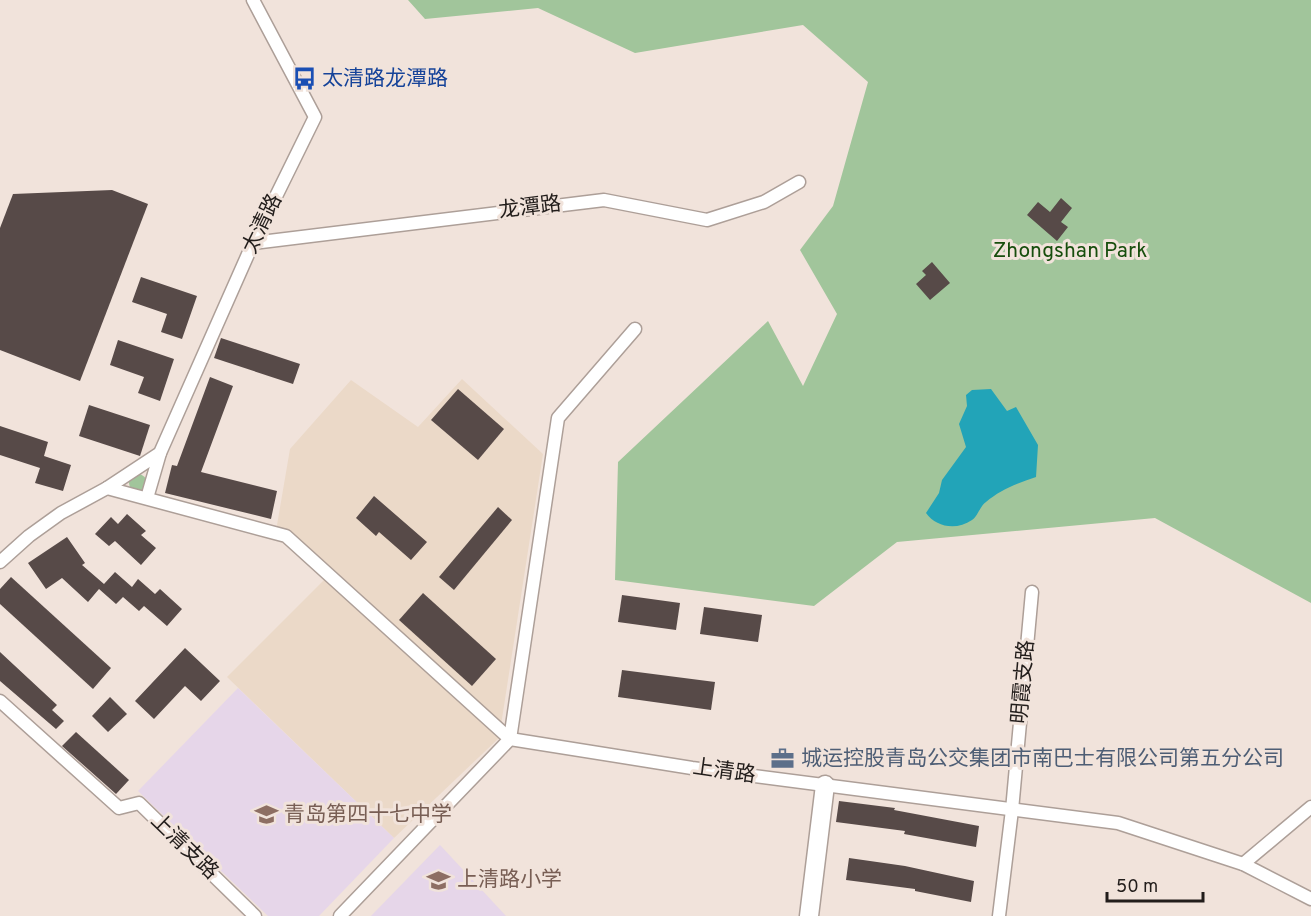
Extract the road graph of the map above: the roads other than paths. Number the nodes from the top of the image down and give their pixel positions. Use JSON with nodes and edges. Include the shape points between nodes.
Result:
{"nodes":[{"id":1,"x":253,"y":0,"type":"edge"},
{"id":2,"x":799,"y":182,"type":"dead end"},
{"id":3,"x":254,"y":243,"type":"junction"},
{"id":4,"x":635,"y":329,"type":"dead end"},
{"id":5,"x":160,"y":453,"type":"junction"},
{"id":6,"x":107,"y":488,"type":"junction"},
{"id":7,"x":147,"y":498,"type":"junction"},
{"id":8,"x":0,"y":562,"type":"edge"},
{"id":9,"x":1032,"y":592,"type":"dead end"},
{"id":10,"x":0,"y":701,"type":"edge"},
{"id":11,"x":510,"y":739,"type":"junction"},
{"id":12,"x":825,"y":785,"type":"junction"},
{"id":13,"x":1311,"y":807,"type":"edge"},
{"id":14,"x":1012,"y":810,"type":"junction"},
{"id":15,"x":1243,"y":864,"type":"junction"},
{"id":16,"x":1311,"y":899,"type":"edge"},
{"id":17,"x":255,"y":916,"type":"edge"},
{"id":18,"x":340,"y":916,"type":"edge"},
{"id":19,"x":808,"y":916,"type":"edge"},
{"id":20,"x":999,"y":916,"type":"edge"}],
"edges":[{"from":1,"to":3,"type":"street","name":"太清路","via":[[315,117]]},
{"from":2,"to":3,"type":"street","name":"龙潭路","via":[[764,202],[707,220],[604,200]]},
{"from":3,"to":5,"type":"street","name":"太清路"},
{"from":4,"to":11,"type":"street","via":[[558,418]]},
{"from":5,"to":6,"type":"street"},
{"from":5,"to":7,"type":"street","name":"太清路"},
{"from":6,"to":7,"type":"street"},
{"from":6,"to":8,"type":"street","via":[[61,513]]},
{"from":7,"to":11,"type":"street","via":[[286,536]]},
{"from":9,"to":14,"type":"street","name":"明霞支路"},
{"from":10,"to":17,"type":"street","name":"上清支路","via":[[119,808],[139,803]]},
{"from":11,"to":12,"type":"street","name":"上清路"},
{"from":11,"to":18,"type":"street"},
{"from":12,"to":14,"type":"street","name":"上清路"},
{"from":12,"to":19,"type":"street"},
{"from":13,"to":15,"type":"street"},
{"from":14,"to":15,"type":"street","name":"上清路","via":[[1118,823]]},
{"from":14,"to":20,"type":"street","name":"明霞支路"},
{"from":15,"to":16,"type":"street","name":"上清路"}]}
